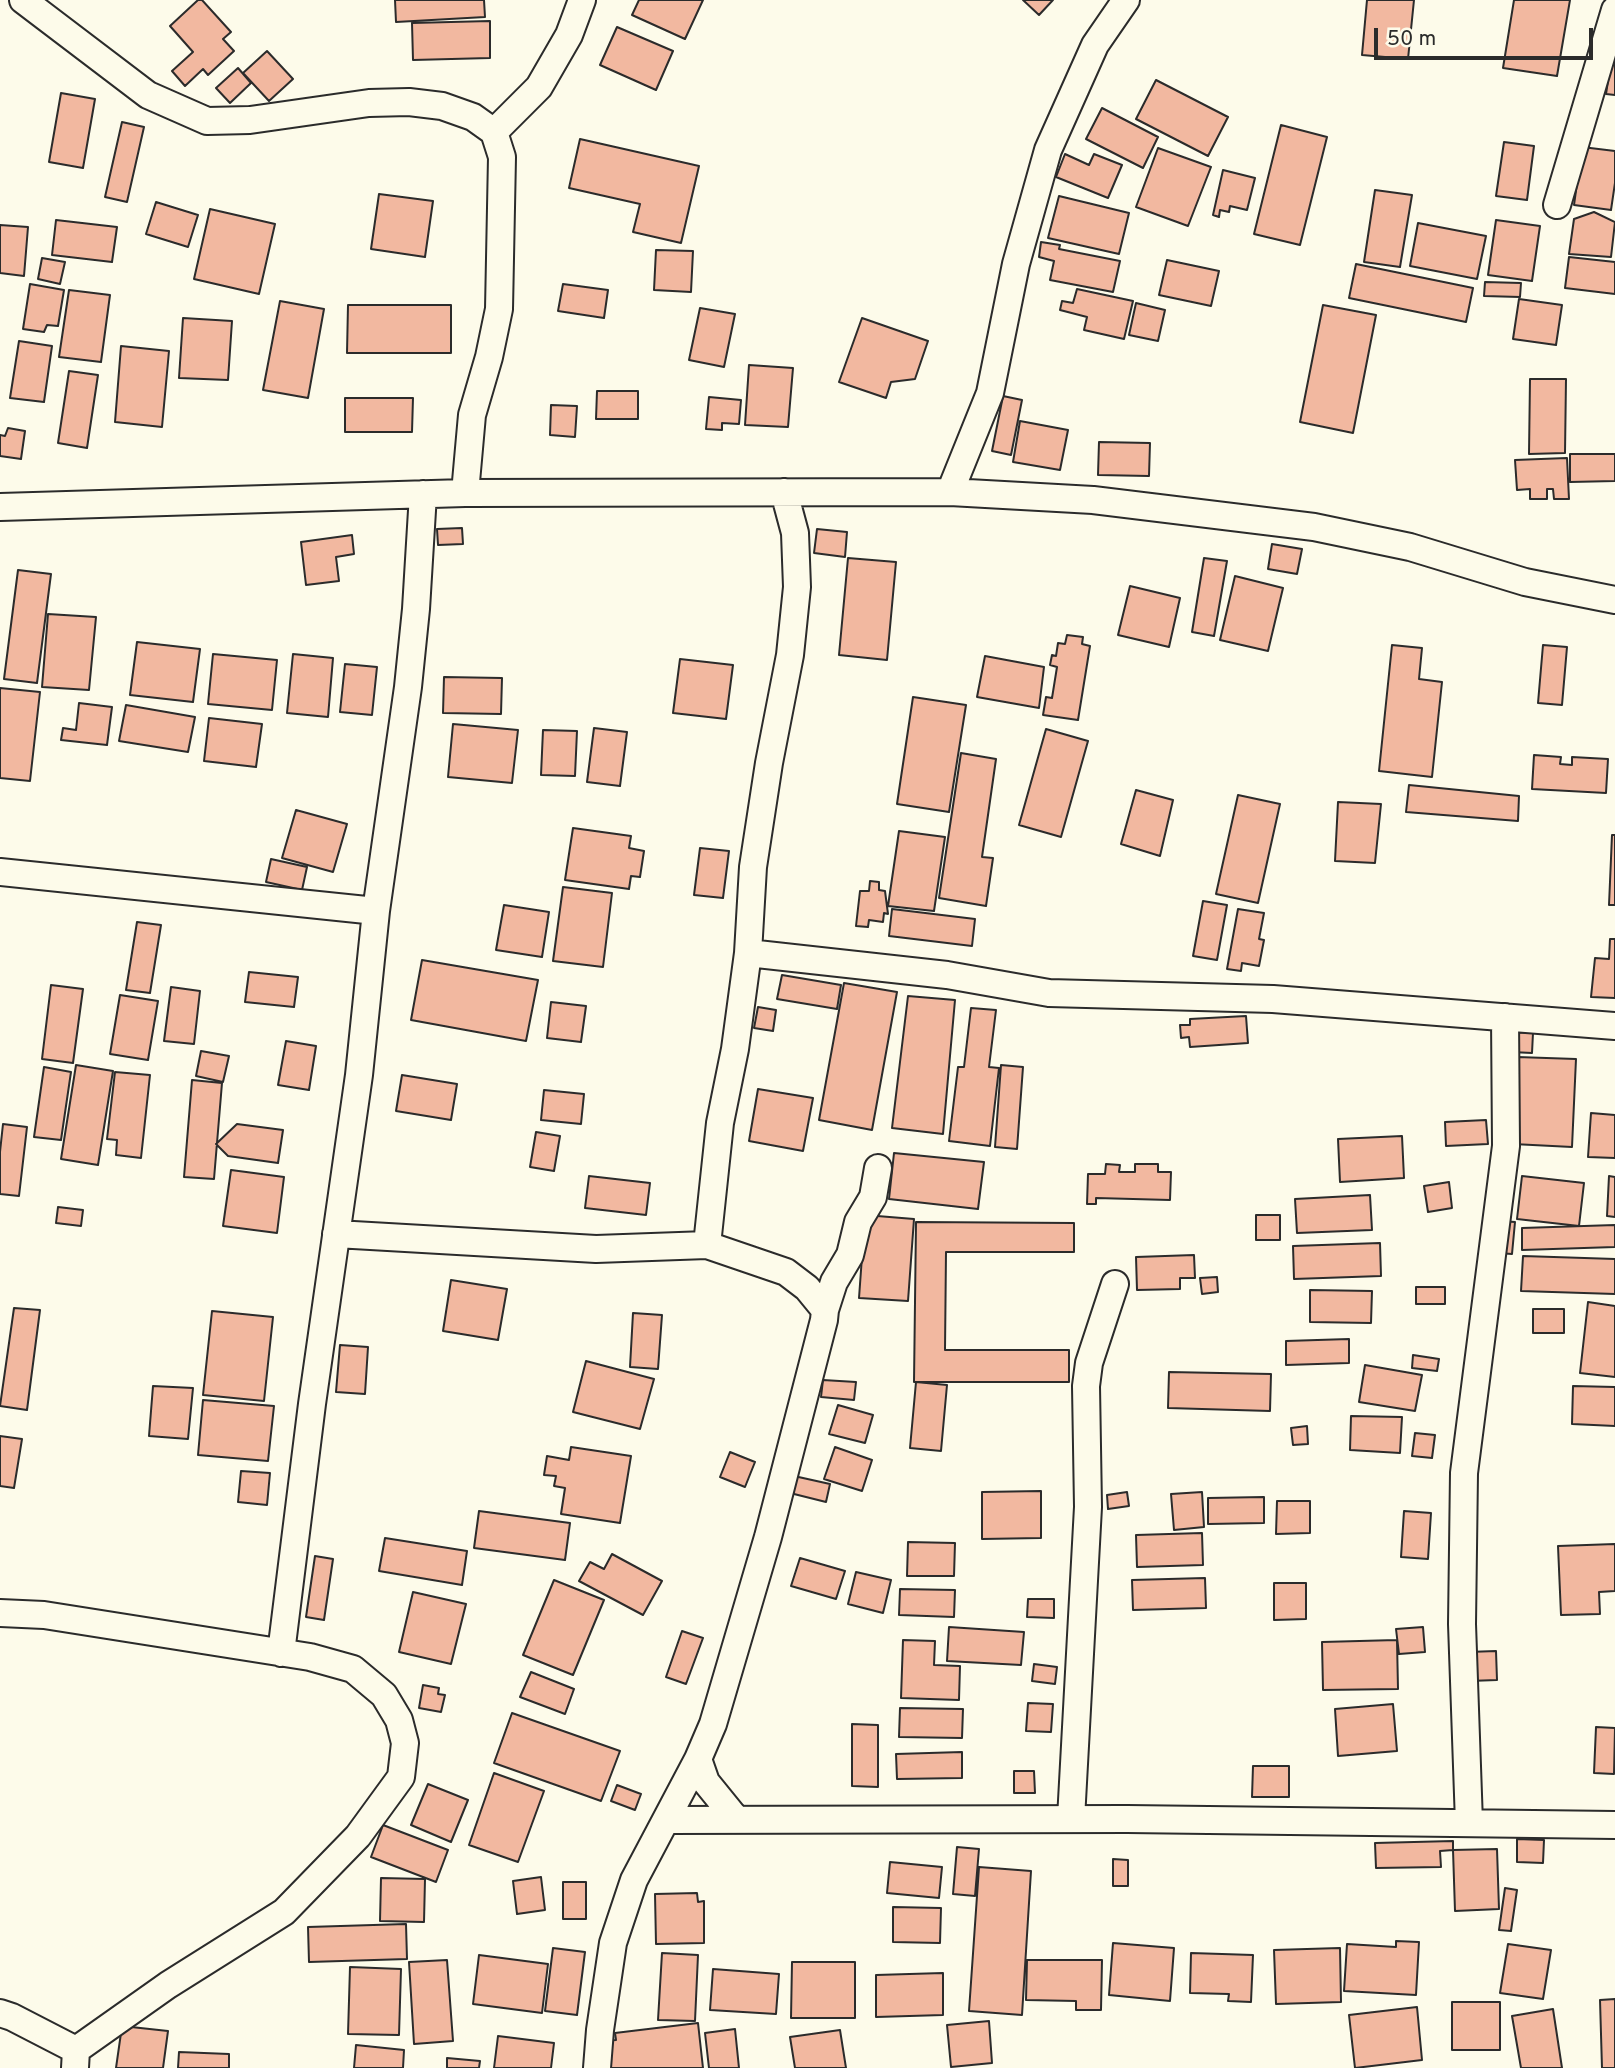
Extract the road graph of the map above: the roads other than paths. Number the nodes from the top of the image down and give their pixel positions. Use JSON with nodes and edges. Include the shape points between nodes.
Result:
{"nodes":[{"id":1,"x":23,"y":0,"type":"edge"},
{"id":2,"x":582,"y":0,"type":"edge"},
{"id":3,"x":1126,"y":0,"type":"edge"},
{"id":4,"x":1615,"y":10,"type":"edge"},
{"id":5,"x":494,"y":132,"type":"junction"},
{"id":6,"x":1557,"y":205,"type":"dead end"},
{"id":7,"x":783,"y":492,"type":"junction"},
{"id":8,"x":950,"y":492,"type":"junction"},
{"id":9,"x":465,"y":493,"type":"junction"},
{"id":10,"x":423,"y":494,"type":"junction"},
{"id":11,"x":0,"y":506,"type":"edge"},
{"id":12,"x":1615,"y":600,"type":"edge"},
{"id":13,"x":0,"y":872,"type":"edge"},
{"id":14,"x":376,"y":911,"type":"junction"},
{"id":15,"x":748,"y":953,"type":"junction"},
{"id":16,"x":1505,"y":1017,"type":"junction"},
{"id":17,"x":1615,"y":1026,"type":"edge"},
{"id":18,"x":878,"y":1168,"type":"dead end"},
{"id":19,"x":336,"y":1234,"type":"junction"},
{"id":20,"x":707,"y":1245,"type":"junction"},
{"id":21,"x":1115,"y":1284,"type":"dead end"},
{"id":22,"x":825,"y":1310,"type":"junction"},
{"id":23,"x":0,"y":1613,"type":"edge"},
{"id":24,"x":281,"y":1653,"type":"junction"},
{"id":25,"x":698,"y":1759,"type":"junction"},
{"id":26,"x":667,"y":1819,"type":"junction"},
{"id":27,"x":736,"y":1819,"type":"junction"},
{"id":28,"x":1071,"y":1819,"type":"junction"},
{"id":29,"x":1469,"y":1823,"type":"junction"},
{"id":30,"x":1615,"y":1825,"type":"edge"},
{"id":31,"x":0,"y":2013,"type":"edge"},
{"id":32,"x":76,"y":2059,"type":"edge"},
{"id":33,"x":597,"y":2068,"type":"edge"}],
"edges":[{"from":1,"to":5,"type":"street","via":[[148,95],[206,121],[410,102],[442,106],[473,117]]},
{"from":2,"to":5,"type":"street","via":[[569,34],[538,87]]},
{"from":3,"to":8,"type":"street","via":[[1095,45],[1048,150],[1016,264],[990,393]]},
{"from":4,"to":6,"type":"street"},
{"from":5,"to":9,"type":"street","via":[[502,157],[499,309],[472,415]]},
{"from":7,"to":8,"type":"street"},
{"from":7,"to":9,"type":"street"},
{"from":7,"to":15,"type":"street","via":[[795,533],[797,587],[790,655],[752,867]]},
{"from":8,"to":12,"type":"street","via":[[1093,500],[1314,527],[1410,548],[1525,582]]},
{"from":9,"to":10,"type":"street"},
{"from":10,"to":11,"type":"street"},
{"from":10,"to":14,"type":"street","via":[[408,688]]},
{"from":13,"to":14,"type":"street"},
{"from":14,"to":19,"type":"street"},
{"from":15,"to":16,"type":"street","via":[[947,975],[1049,993],[1273,999]]},
{"from":15,"to":20,"type":"street","via":[[720,1123]]},
{"from":16,"to":17,"type":"street"},
{"from":16,"to":29,"type":"street","via":[[1506,1146],[1464,1473],[1462,1624]]},
{"from":18,"to":22,"type":"street","via":[[873,1197],[858,1222],[850,1255]]},
{"from":19,"to":20,"type":"street","via":[[596,1249]]},
{"from":19,"to":24,"type":"street"},
{"from":20,"to":22,"type":"street","via":[[786,1272]]},
{"from":21,"to":28,"type":"street","via":[[1086,1386],[1088,1507]]},
{"from":22,"to":25,"type":"street","via":[[768,1537],[713,1724]]},
{"from":23,"to":24,"type":"street","via":[[44,1615]]},
{"from":24,"to":32,"type":"street","via":[[352,1669],[384,1695],[399,1720],[405,1743],[401,1777],[358,1836],[284,1912],[168,1985]]},
{"from":25,"to":26,"type":"street"},
{"from":25,"to":27,"type":"street","via":[[706,1782]]},
{"from":26,"to":27,"type":"street"},
{"from":26,"to":33,"type":"street","via":[[634,1880],[613,1943]]},
{"from":27,"to":28,"type":"street"},
{"from":28,"to":29,"type":"street"},
{"from":29,"to":30,"type":"street"},
{"from":31,"to":32,"type":"street"}]}
